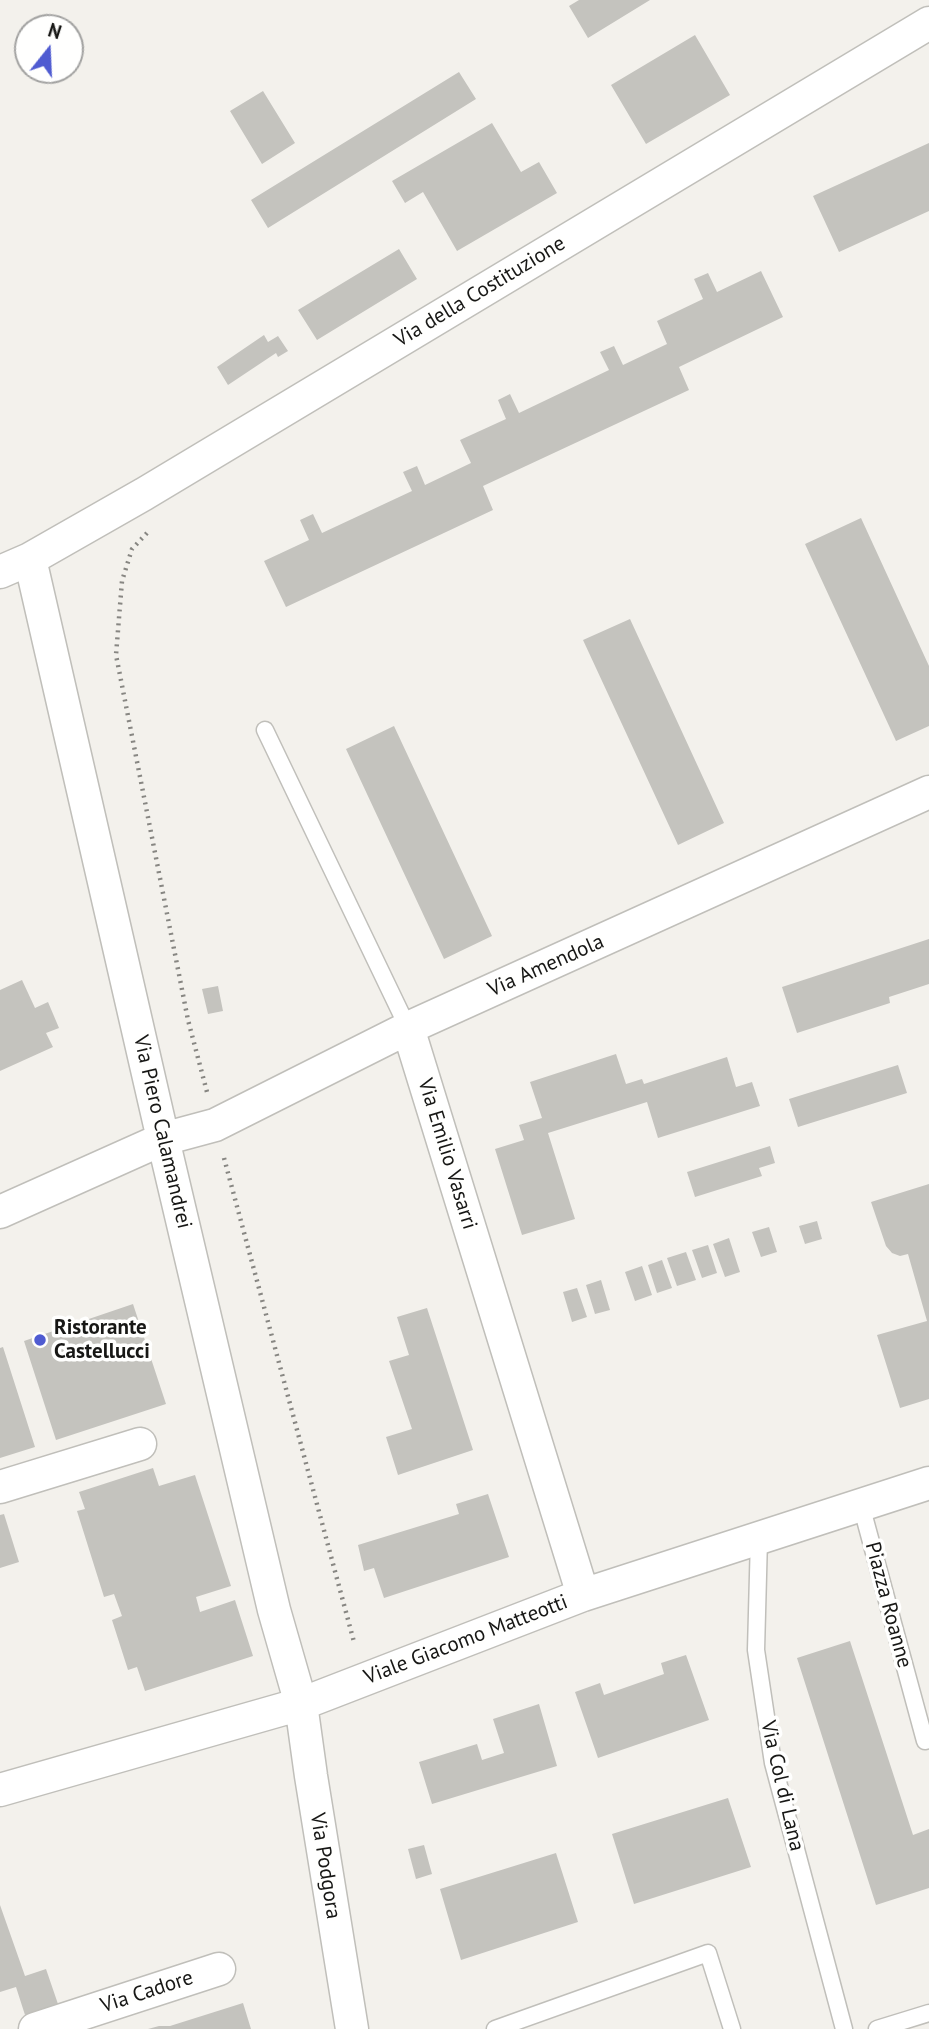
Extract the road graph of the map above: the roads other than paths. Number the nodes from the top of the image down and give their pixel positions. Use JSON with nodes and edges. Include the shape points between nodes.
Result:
{"nodes":[{"id":1,"x":929,"y":23,"type":"edge"},
{"id":2,"x":30,"y":559,"type":"junction"},
{"id":3,"x":0,"y":572,"type":"edge"},
{"id":4,"x":265,"y":730,"type":"dead end"},
{"id":5,"x":929,"y":792,"type":"edge"},
{"id":6,"x":408,"y":1028,"type":"junction"},
{"id":7,"x":163,"y":1139,"type":"junction"},
{"id":8,"x":0,"y":1212,"type":"edge"},
{"id":9,"x":140,"y":1444,"type":"dead end"},
{"id":10,"x":929,"y":1483,"type":"edge"},
{"id":11,"x":0,"y":1487,"type":"edge"},
{"id":12,"x":861,"y":1505,"type":"junction"},
{"id":13,"x":759,"y":1538,"type":"junction"},
{"id":14,"x":583,"y":1595,"type":"junction"},
{"id":15,"x":301,"y":1704,"type":"junction"},
{"id":16,"x":929,"y":1740,"type":"edge"},
{"id":17,"x":0,"y":1790,"type":"edge"},
{"id":18,"x":219,"y":1969,"type":"dead end"},
{"id":19,"x":929,"y":2013,"type":"edge"},
{"id":20,"x":35,"y":2029,"type":"edge"},
{"id":21,"x":352,"y":2029,"type":"edge"},
{"id":22,"x":495,"y":2029,"type":"edge"},
{"id":23,"x":732,"y":2029,"type":"edge"},
{"id":24,"x":844,"y":2029,"type":"edge"},
{"id":25,"x":877,"y":2029,"type":"edge"}],
"edges":[{"from":1,"to":2,"type":"street","name":"Via della Costituzione"},
{"from":2,"to":3,"type":"street","name":"Via della Costituzione"},
{"from":2,"to":7,"type":"street","name":"Via Piero Calamandrei"},
{"from":4,"to":6,"type":"lane","name":"Via Emilio Vasarri"},
{"from":5,"to":6,"type":"street","name":"Via Amendola"},
{"from":6,"to":7,"type":"street","name":"Via Amendola","via":[[215,1125]]},
{"from":6,"to":14,"type":"street","name":"Via Emilio Vasarri"},
{"from":7,"to":8,"type":"street","name":"Via Amendola"},
{"from":7,"to":15,"type":"street","name":"Via Piero Calamandrei","via":[[274,1610]]},
{"from":9,"to":11,"type":"street"},
{"from":10,"to":12,"type":"street","name":"Viale Giacomo Matteotti"},
{"from":12,"to":13,"type":"street","name":"Viale Giacomo Matteotti"},
{"from":12,"to":16,"type":"lane","name":"Piazza Roanne","via":[[925,1741]]},
{"from":13,"to":14,"type":"street","name":"Viale Giacomo Matteotti"},
{"from":13,"to":24,"type":"lane","name":"Via Col di Lana","via":[[757,1650],[773,1763]]},
{"from":14,"to":15,"type":"street","name":"Viale Giacomo Matteotti"},
{"from":15,"to":17,"type":"street","name":"Viale Giacomo Matteotti"},
{"from":15,"to":21,"type":"street","name":"Via Podgora"},
{"from":18,"to":20,"type":"street","name":"Via Cadore"},
{"from":19,"to":25,"type":"lane"},
{"from":22,"to":23,"type":"lane","via":[[708,1953]]}]}
